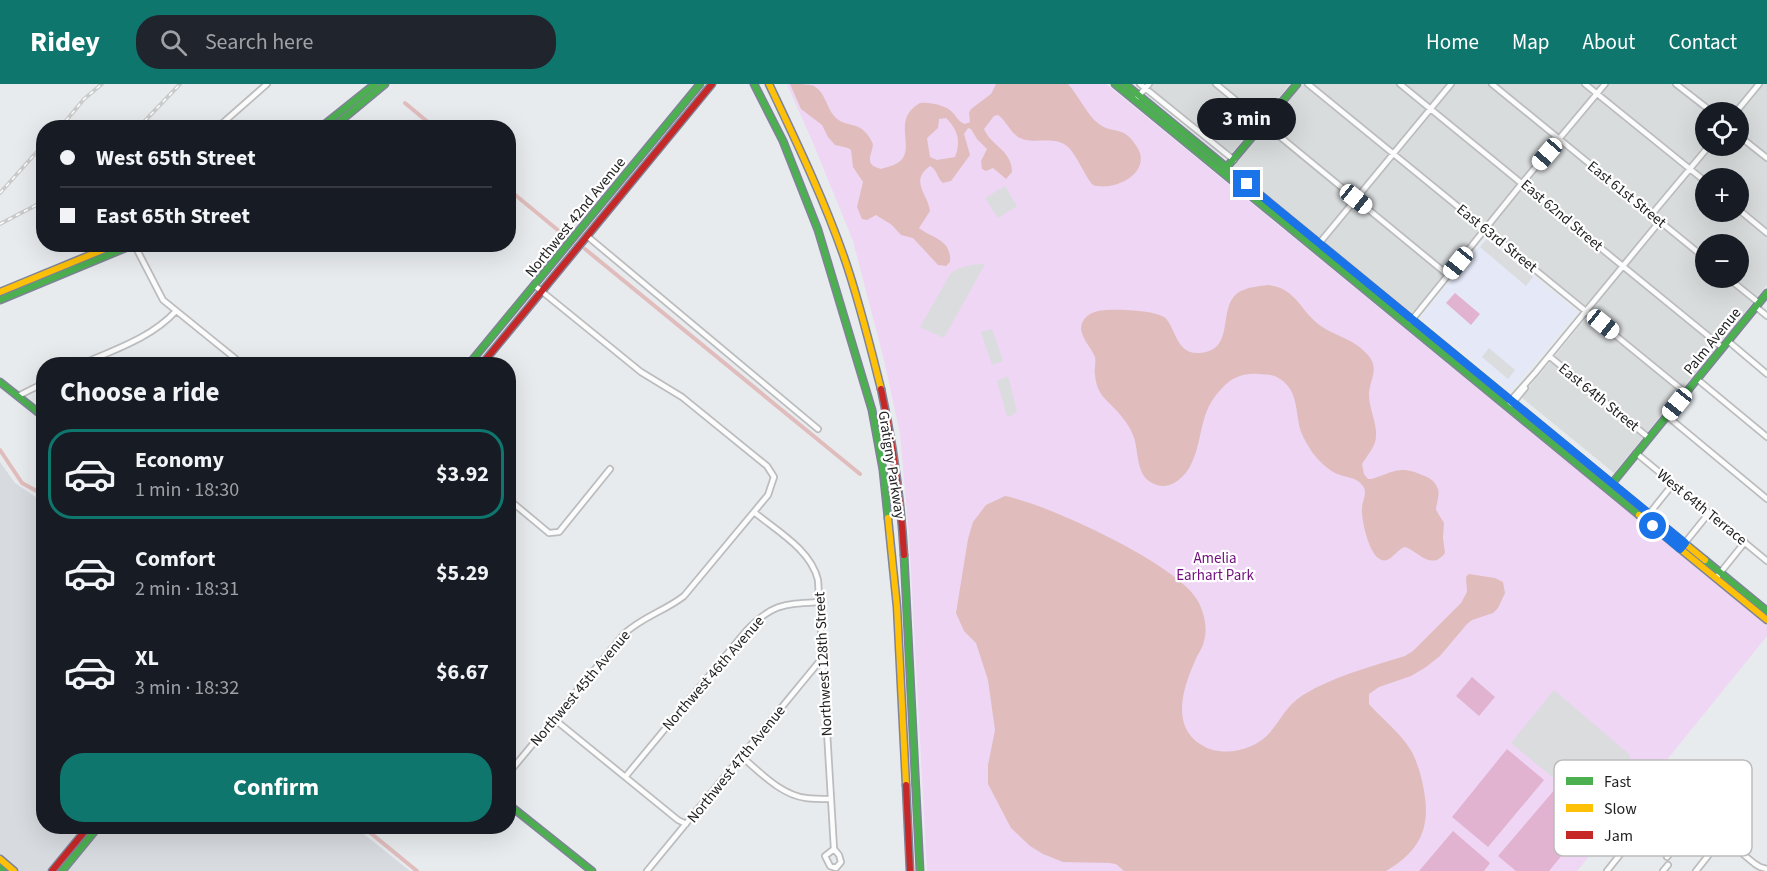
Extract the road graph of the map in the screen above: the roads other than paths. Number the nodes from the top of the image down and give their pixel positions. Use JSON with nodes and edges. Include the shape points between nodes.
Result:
{"nodes":[{"id":1,"x":267,"y":84,"type":"edge"},
{"id":2,"x":375,"y":84,"type":"edge"},
{"id":3,"x":385,"y":84,"type":"edge"},
{"id":4,"x":700,"y":84,"type":"edge"},
{"id":5,"x":712,"y":84,"type":"edge"},
{"id":6,"x":754,"y":84,"type":"edge"},
{"id":7,"x":769,"y":84,"type":"edge"},
{"id":8,"x":1115,"y":84,"type":"edge"},
{"id":9,"x":1125,"y":84,"type":"edge"},
{"id":10,"x":1140,"y":84,"type":"edge"},
{"id":11,"x":1216,"y":84,"type":"edge"},
{"id":12,"x":1297,"y":84,"type":"edge"},
{"id":13,"x":1308,"y":84,"type":"edge"},
{"id":14,"x":1400,"y":84,"type":"edge"},
{"id":15,"x":1451,"y":84,"type":"edge"},
{"id":16,"x":1492,"y":84,"type":"edge"},
{"id":17,"x":1585,"y":84,"type":"edge"},
{"id":18,"x":1605,"y":84,"type":"edge"},
{"id":19,"x":1676,"y":84,"type":"edge"},
{"id":20,"x":1759,"y":84,"type":"edge"},
{"id":21,"x":1147,"y":86,"type":"edge"},
{"id":22,"x":1597,"y":94,"type":"junction"},
{"id":23,"x":689,"y":98,"type":"junction"},
{"id":24,"x":1137,"y":98,"type":"junction"},
{"id":25,"x":1699,"y":102,"type":"edge"},
{"id":26,"x":1744,"y":102,"type":"edge"},
{"id":27,"x":696,"y":104,"type":"junction"},
{"id":28,"x":1431,"y":109,"type":"junction"},
{"id":29,"x":226,"y":120,"type":"edge"},
{"id":30,"x":330,"y":120,"type":"edge"},
{"id":31,"x":342,"y":120,"type":"edge"},
{"id":32,"x":1264,"y":123,"type":"junction"},
{"id":33,"x":1560,"y":140,"type":"junction"},
{"id":34,"x":1749,"y":144,"type":"edge"},
{"id":35,"x":1394,"y":153,"type":"junction"},
{"id":36,"x":1701,"y":156,"type":"edge"},
{"id":37,"x":1767,"y":158,"type":"edge"},
{"id":38,"x":1234,"y":160,"type":"junction"},
{"id":39,"x":630,"y":169,"type":"junction"},
{"id":40,"x":1690,"y":169,"type":"junction"},
{"id":41,"x":1225,"y":170,"type":"junction"},
{"id":42,"x":1695,"y":173,"type":"edge"},
{"id":43,"x":638,"y":175,"type":"junction"},
{"id":44,"x":1523,"y":182,"type":"junction"},
{"id":45,"x":1356,"y":199,"type":"junction"},
{"id":46,"x":1652,"y":214,"type":"junction"},
{"id":47,"x":1749,"y":218,"type":"edge"},
{"id":48,"x":1660,"y":221,"type":"junction"},
{"id":49,"x":1486,"y":229,"type":"junction"},
{"id":50,"x":1767,"y":233,"type":"edge"},
{"id":51,"x":587,"y":236,"type":"junction"},
{"id":52,"x":1317,"y":246,"type":"junction"},
{"id":53,"x":1695,"y":250,"type":"edge"},
{"id":54,"x":98,"y":252,"type":"edge"},
{"id":55,"x":117,"y":252,"type":"edge"},
{"id":56,"x":138,"y":252,"type":"edge"},
{"id":57,"x":1623,"y":266,"type":"junction"},
{"id":58,"x":1448,"y":275,"type":"junction"},
{"id":59,"x":534,"y":285,"type":"junction"},
{"id":60,"x":1739,"y":288,"type":"edge"},
{"id":61,"x":0,"y":292,"type":"edge"},
{"id":62,"x":542,"y":292,"type":"junction"},
{"id":63,"x":1767,"y":293,"type":"edge"},
{"id":64,"x":0,"y":300,"type":"edge"},
{"id":65,"x":1758,"y":305,"type":"junction"},
{"id":66,"x":176,"y":311,"type":"junction"},
{"id":67,"x":1586,"y":311,"type":"junction"},
{"id":68,"x":1767,"y":316,"type":"edge"},
{"id":69,"x":506,"y":320,"type":"junction"},
{"id":70,"x":1410,"y":322,"type":"junction"},
{"id":71,"x":514,"y":326,"type":"junction"},
{"id":72,"x":1728,"y":341,"type":"junction"},
{"id":73,"x":1722,"y":348,"type":"junction"},
{"id":74,"x":478,"y":353,"type":"junction"},
{"id":75,"x":97,"y":357,"type":"edge"},
{"id":76,"x":233,"y":357,"type":"edge"},
{"id":77,"x":475,"y":357,"type":"edge"},
{"id":78,"x":481,"y":357,"type":"edge"},
{"id":79,"x":488,"y":357,"type":"edge"},
{"id":80,"x":1549,"y":357,"type":"junction"},
{"id":81,"x":1767,"y":374,"type":"edge"},
{"id":82,"x":1697,"y":379,"type":"junction"},
{"id":83,"x":0,"y":381,"type":"edge"},
{"id":84,"x":36,"y":387,"type":"edge"},
{"id":85,"x":1686,"y":393,"type":"junction"},
{"id":86,"x":18,"y":396,"type":"junction"},
{"id":87,"x":1511,"y":403,"type":"junction"},
{"id":88,"x":36,"y":411,"type":"edge"},
{"id":89,"x":1666,"y":416,"type":"junction"},
{"id":90,"x":818,"y":429,"type":"dead end"},
{"id":91,"x":1767,"y":437,"type":"edge"},
{"id":92,"x":1649,"y":438,"type":"junction"},
{"id":93,"x":1636,"y":453,"type":"junction"},
{"id":94,"x":610,"y":469,"type":"dead end"},
{"id":95,"x":1673,"y":484,"type":"junction"},
{"id":96,"x":1610,"y":486,"type":"junction"},
{"id":97,"x":1767,"y":499,"type":"edge"},
{"id":98,"x":516,"y":506,"type":"edge"},
{"id":99,"x":754,"y":512,"type":"junction"},
{"id":100,"x":1709,"y":513,"type":"junction"},
{"id":101,"x":1649,"y":514,"type":"junction"},
{"id":102,"x":1745,"y":542,"type":"junction"},
{"id":103,"x":1683,"y":546,"type":"junction"},
{"id":104,"x":1767,"y":561,"type":"edge"},
{"id":105,"x":1718,"y":575,"type":"junction"},
{"id":106,"x":819,"y":602,"type":"junction"},
{"id":107,"x":1767,"y":611,"type":"edge"},
{"id":108,"x":1767,"y":620,"type":"edge"},
{"id":109,"x":824,"y":657,"type":"junction"},
{"id":110,"x":554,"y":719,"type":"junction"},
{"id":111,"x":742,"y":757,"type":"junction"},
{"id":112,"x":516,"y":764,"type":"edge"},
{"id":113,"x":626,"y":777,"type":"junction"},
{"id":114,"x":831,"y":799,"type":"junction"},
{"id":115,"x":516,"y":810,"type":"edge"},
{"id":116,"x":686,"y":824,"type":"junction"},
{"id":117,"x":82,"y":834,"type":"edge"},
{"id":118,"x":92,"y":834,"type":"edge"},
{"id":119,"x":834,"y":846,"type":"dead end"},
{"id":120,"x":1619,"y":856,"type":"edge"},
{"id":121,"x":1708,"y":856,"type":"edge"},
{"id":122,"x":1746,"y":856,"type":"edge"},
{"id":123,"x":0,"y":859,"type":"edge"},
{"id":124,"x":1668,"y":865,"type":"dead end"},
{"id":125,"x":1767,"y":868,"type":"edge"},
{"id":126,"x":14,"y":871,"type":"edge"},
{"id":127,"x":52,"y":871,"type":"edge"},
{"id":128,"x":62,"y":871,"type":"edge"},
{"id":129,"x":592,"y":871,"type":"edge"},
{"id":130,"x":647,"y":871,"type":"edge"},
{"id":131,"x":910,"y":871,"type":"edge"},
{"id":132,"x":920,"y":871,"type":"edge"},
{"id":133,"x":1607,"y":871,"type":"edge"},
{"id":134,"x":1663,"y":871,"type":"edge"},
{"id":135,"x":1696,"y":871,"type":"edge"}],
"edges":[{"from":1,"to":29,"type":"street"},
{"from":2,"to":30,"type":"main road"},
{"from":3,"to":31,"type":"main road"},
{"from":4,"to":23,"type":"main road","name":"Northwest 42nd Avenue"},
{"from":5,"to":27,"type":"main road","name":"Northwest 42nd Avenue"},
{"from":6,"to":131,"type":"main road","name":"Gratigny Parkway","via":[[783,141],[818,230],[872,411],[883,470],[897,607]]},
{"from":7,"to":132,"type":"main road","name":"Gratigny Parkway","via":[[817,187],[844,257],[888,421],[902,524]]},
{"from":8,"to":24,"type":"main road"},
{"from":9,"to":24,"type":"main road"},
{"from":10,"to":21,"type":"street"},
{"from":11,"to":32,"type":"street"},
{"from":12,"to":32,"type":"main road"},
{"from":13,"to":35,"type":"street","name":"East 63rd Street"},
{"from":14,"to":28,"type":"street","name":"East 62nd Street"},
{"from":15,"to":28,"type":"street"},
{"from":16,"to":33,"type":"street","name":"East 61st Street"},
{"from":17,"to":22,"type":"street"},
{"from":18,"to":22,"type":"street"},
{"from":19,"to":25,"type":"street"},
{"from":20,"to":26,"type":"street"},
{"from":21,"to":24,"type":"street"},
{"from":21,"to":38,"type":"street"},
{"from":22,"to":33,"type":"street"},
{"from":22,"to":40,"type":"street"},
{"from":23,"to":27,"type":"main road"},
{"from":23,"to":39,"type":"main road","name":"Northwest 42nd Avenue"},
{"from":24,"to":41,"type":"main road"},
{"from":27,"to":43,"type":"main road","name":"Northwest 42nd Avenue"},
{"from":28,"to":35,"type":"street"},
{"from":28,"to":44,"type":"street","name":"East 62nd Street"},
{"from":32,"to":38,"type":"main road"},
{"from":32,"to":45,"type":"street"},
{"from":33,"to":44,"type":"street"},
{"from":33,"to":46,"type":"street","name":"East 61st Street"},
{"from":34,"to":37,"type":"street"},
{"from":35,"to":45,"type":"street"},
{"from":35,"to":49,"type":"street","name":"East 63rd Street"},
{"from":36,"to":40,"type":"street"},
{"from":38,"to":41,"type":"main road"},
{"from":39,"to":43,"type":"main road"},
{"from":39,"to":59,"type":"main road","name":"Northwest 42nd Avenue"},
{"from":40,"to":42,"type":"street"},
{"from":40,"to":46,"type":"street"},
{"from":41,"to":52,"type":"main road"},
{"from":43,"to":51,"type":"main road","name":"Northwest 42nd Avenue"},
{"from":44,"to":49,"type":"street"},
{"from":44,"to":57,"type":"street","name":"East 62nd Street"},
{"from":45,"to":52,"type":"street"},
{"from":45,"to":58,"type":"street"},
{"from":46,"to":48,"type":"street","name":"East 61st Street"},
{"from":47,"to":50,"type":"street"},
{"from":48,"to":53,"type":"street","name":"East 61st Street"},
{"from":48,"to":57,"type":"street"},
{"from":49,"to":58,"type":"street"},
{"from":49,"to":67,"type":"street","name":"East 63rd Street"},
{"from":51,"to":62,"type":"main road","name":"Northwest 42nd Avenue"},
{"from":51,"to":90,"type":"street"},
{"from":52,"to":70,"type":"main road"},
{"from":54,"to":61,"type":"main road"},
{"from":55,"to":64,"type":"main road"},
{"from":56,"to":66,"type":"street","via":[[163,300]]},
{"from":57,"to":67,"type":"street"},
{"from":57,"to":73,"type":"street","name":"East 62nd Street"},
{"from":58,"to":70,"type":"street"},
{"from":59,"to":62,"type":"street"},
{"from":59,"to":69,"type":"main road","name":"Northwest 42nd Avenue"},
{"from":60,"to":65,"type":"street"},
{"from":62,"to":71,"type":"main road","name":"Northwest 42nd Avenue"},
{"from":62,"to":99,"type":"street","name":"Northwest 45th Avenue","via":[[767,466],[774,477],[771,491]]},
{"from":63,"to":65,"type":"main road","name":"Palm Avenue"},
{"from":65,"to":68,"type":"street"},
{"from":65,"to":72,"type":"main road","name":"Palm Avenue"},
{"from":66,"to":75,"type":"street","via":[[162,326]]},
{"from":66,"to":76,"type":"street"},
{"from":67,"to":80,"type":"street"},
{"from":67,"to":85,"type":"street","name":"East 63rd Street"},
{"from":69,"to":71,"type":"main road"},
{"from":69,"to":74,"type":"main road","name":"Northwest 42nd Avenue"},
{"from":70,"to":87,"type":"main road"},
{"from":71,"to":79,"type":"main road","name":"Northwest 42nd Avenue"},
{"from":72,"to":73,"type":"main road","name":"Palm Avenue"},
{"from":72,"to":81,"type":"street"},
{"from":73,"to":82,"type":"main road","name":"Palm Avenue"},
{"from":74,"to":77,"type":"main road","name":"Northwest 42nd Avenue"},
{"from":74,"to":78,"type":"main road"},
{"from":80,"to":87,"type":"street"},
{"from":80,"to":92,"type":"street","name":"East 64th Street"},
{"from":82,"to":85,"type":"main road","name":"Palm Avenue"},
{"from":82,"to":91,"type":"street"},
{"from":83,"to":86,"type":"main road"},
{"from":84,"to":86,"type":"street"},
{"from":85,"to":89,"type":"main road","name":"Palm Avenue"},
{"from":86,"to":88,"type":"main road"},
{"from":87,"to":96,"type":"main road"},
{"from":89,"to":92,"type":"main road","name":"Palm Avenue"},
{"from":89,"to":97,"type":"street"},
{"from":92,"to":93,"type":"main road","name":"Palm Avenue"},
{"from":93,"to":95,"type":"street","name":"West 64th Terrace"},
{"from":93,"to":96,"type":"main road","name":"Palm Avenue"},
{"from":94,"to":98,"type":"street","via":[[554,533]]},
{"from":95,"to":100,"type":"street","name":"West 64th Terrace"},
{"from":95,"to":101,"type":"street"},
{"from":96,"to":101,"type":"main road"},
{"from":96,"to":103,"type":"main road"},
{"from":99,"to":106,"type":"street","name":"Northwest 128th Street","via":[[806,555],[816,571]]},
{"from":99,"to":110,"type":"street","name":"Northwest 45th Avenue","via":[[684,596],[635,623],[624,634]]},
{"from":100,"to":102,"type":"street","name":"West 64th Terrace"},
{"from":100,"to":103,"type":"street"},
{"from":101,"to":103,"type":"main road"},
{"from":102,"to":104,"type":"street","name":"West 64th Terrace"},
{"from":102,"to":105,"type":"street"},
{"from":103,"to":105,"type":"main road"},
{"from":105,"to":107,"type":"main road"},
{"from":105,"to":108,"type":"main road"},
{"from":106,"to":109,"type":"street","name":"Northwest 128th Street"},
{"from":106,"to":113,"type":"street","name":"Northwest 46th Avenue","via":[[790,603],[774,608],[756,621]]},
{"from":109,"to":111,"type":"street","name":"Northwest 47th Avenue"},
{"from":109,"to":114,"type":"street","name":"Northwest 128th Street"},
{"from":110,"to":112,"type":"street","name":"Northwest 45th Avenue"},
{"from":110,"to":113,"type":"street"},
{"from":111,"to":114,"type":"street","via":[[795,796]]},
{"from":111,"to":116,"type":"street","name":"Northwest 47th Avenue"},
{"from":113,"to":116,"type":"street"},
{"from":114,"to":119,"type":"street","name":"Northwest 128th Street"},
{"from":115,"to":129,"type":"main road"},
{"from":116,"to":130,"type":"street","name":"Northwest 47th Avenue"},
{"from":117,"to":127,"type":"main road"},
{"from":118,"to":128,"type":"main road"},
{"from":120,"to":133,"type":"street"},
{"from":121,"to":135,"type":"street"},
{"from":122,"to":125,"type":"street"},
{"from":123,"to":126,"type":"main road"},
{"from":124,"to":134,"type":"street"}]}
